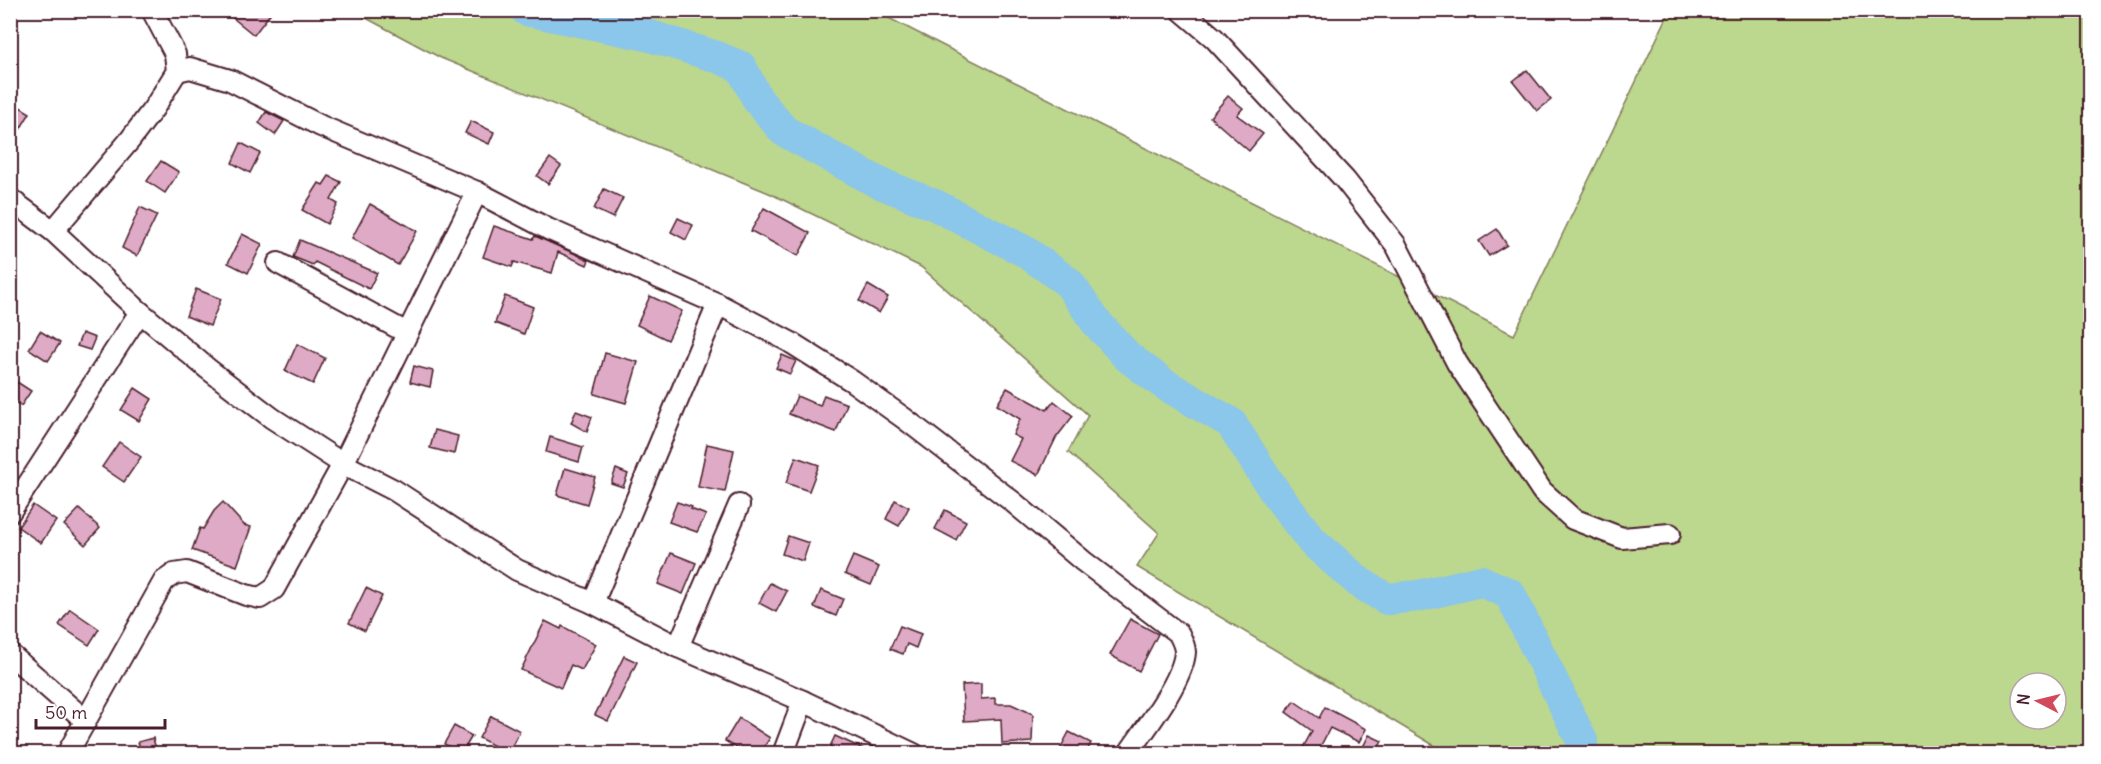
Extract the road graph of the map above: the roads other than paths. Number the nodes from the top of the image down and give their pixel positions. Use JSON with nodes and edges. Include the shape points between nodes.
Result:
{"nodes":[{"id":1,"x":152,"y":10,"type":"edge"},
{"id":2,"x":1181,"y":10,"type":"edge"},
{"id":3,"x":177,"y":71,"type":"junction"},
{"id":4,"x":477,"y":192,"type":"junction"},
{"id":5,"x":10,"y":199,"type":"edge"},
{"id":6,"x":53,"y":231,"type":"junction"},
{"id":7,"x":278,"y":263,"type":"dead end"},
{"id":8,"x":718,"y":304,"type":"junction"},
{"id":9,"x":140,"y":312,"type":"junction"},
{"id":10,"x":407,"y":333,"type":"junction"},
{"id":11,"x":343,"y":464,"type":"junction"},
{"id":12,"x":739,"y":505,"type":"dead end"},
{"id":13,"x":10,"y":512,"type":"edge"},
{"id":14,"x":1670,"y":534,"type":"dead end"},
{"id":15,"x":593,"y":603,"type":"junction"},
{"id":16,"x":678,"y":647,"type":"junction"},
{"id":17,"x":10,"y":654,"type":"edge"},
{"id":18,"x":802,"y":701,"type":"junction"},
{"id":19,"x":86,"y":721,"type":"junction"},
{"id":20,"x":67,"y":753,"type":"edge"},
{"id":21,"x":783,"y":753,"type":"edge"},
{"id":22,"x":914,"y":753,"type":"edge"},
{"id":23,"x":1128,"y":753,"type":"edge"}],
"edges":[{"from":1,"to":3,"type":"street","via":[[175,54]]},
{"from":2,"to":14,"type":"street","via":[[1214,38],[1344,180],[1396,246],[1457,363],[1542,490],[1573,519],[1622,538]]},
{"from":3,"to":4,"type":"street","via":[[190,68],[230,81],[321,126]]},
{"from":3,"to":6,"type":"street","via":[[130,140]]},
{"from":4,"to":8,"type":"street","via":[[548,229]]},
{"from":4,"to":10,"type":"street"},
{"from":5,"to":6,"type":"street"},
{"from":6,"to":9,"type":"street"},
{"from":7,"to":10,"type":"street"},
{"from":8,"to":15,"type":"street"},
{"from":8,"to":23,"type":"street","via":[[852,381],[1179,634],[1185,648],[1178,676]]},
{"from":9,"to":11,"type":"street","via":[[272,418]]},
{"from":9,"to":13,"type":"street"},
{"from":10,"to":11,"type":"street"},
{"from":11,"to":15,"type":"street","via":[[394,490],[517,570]]},
{"from":11,"to":19,"type":"street","via":[[274,589],[260,598],[187,572],[164,581]]},
{"from":12,"to":16,"type":"street"},
{"from":15,"to":16,"type":"street"},
{"from":16,"to":18,"type":"street"},
{"from":17,"to":19,"type":"street"},
{"from":18,"to":21,"type":"street"},
{"from":18,"to":22,"type":"street"},
{"from":19,"to":20,"type":"street"}]}
